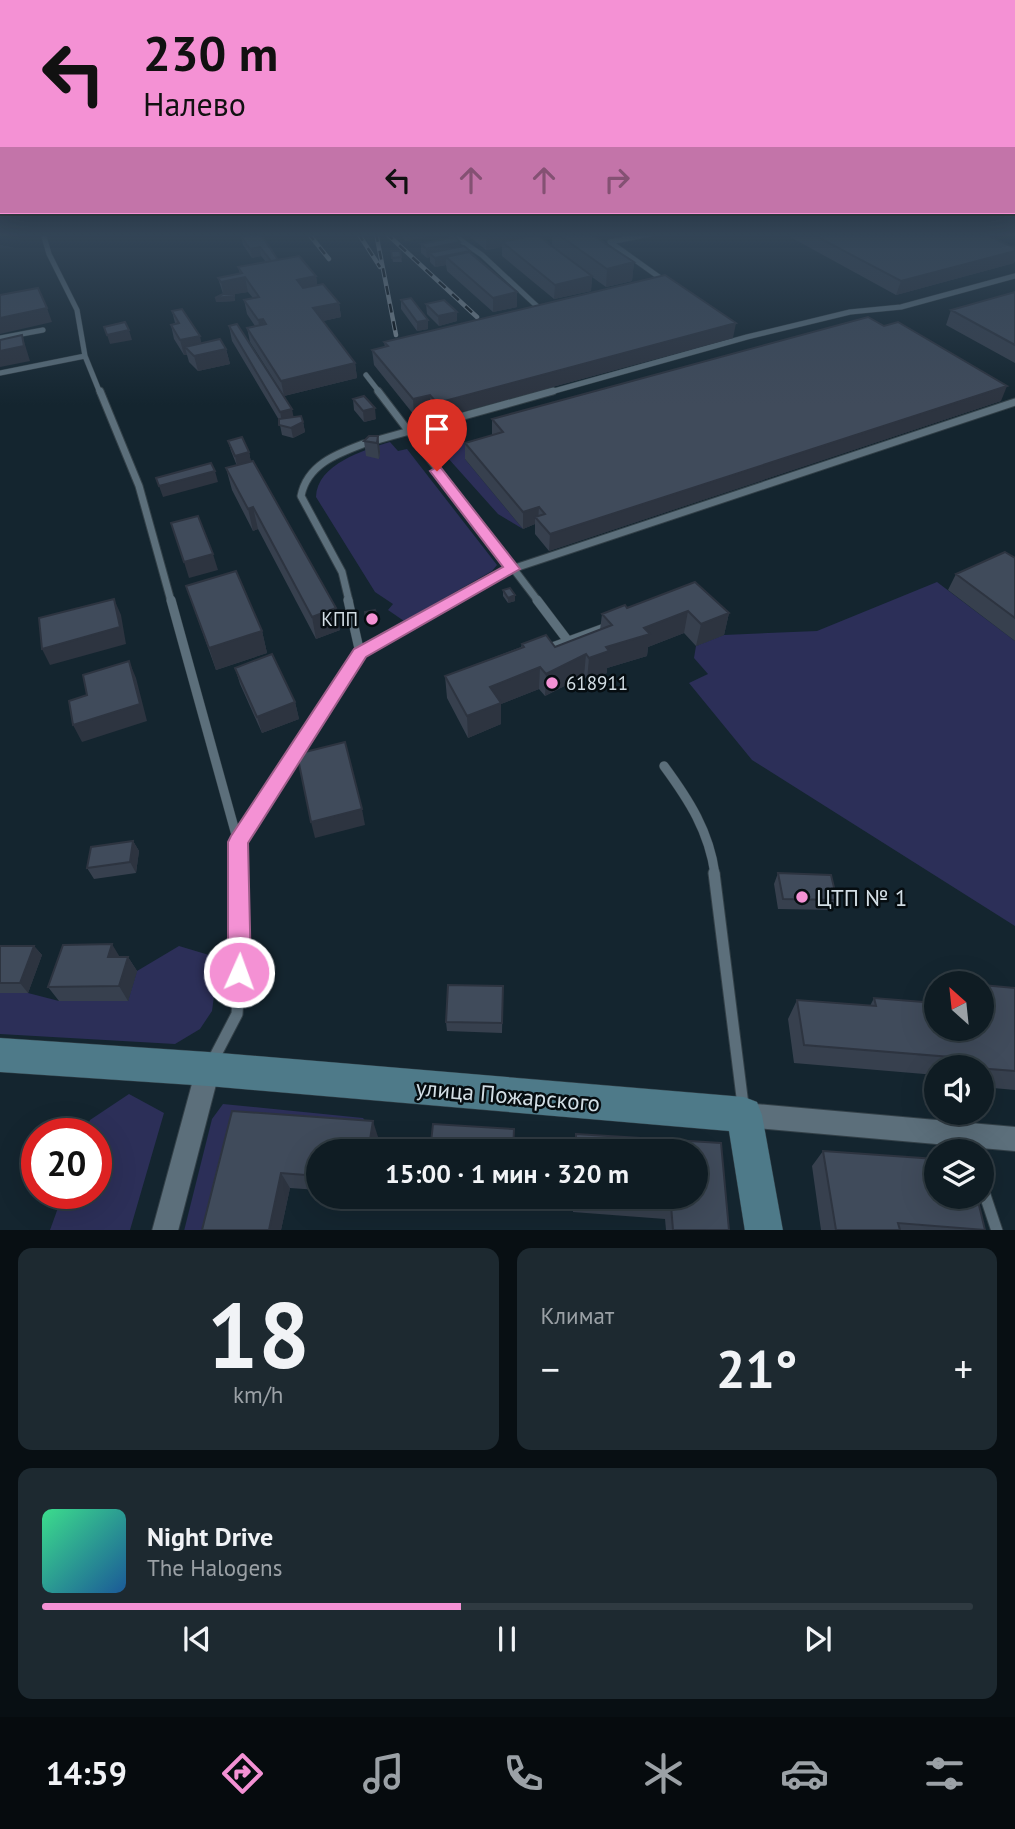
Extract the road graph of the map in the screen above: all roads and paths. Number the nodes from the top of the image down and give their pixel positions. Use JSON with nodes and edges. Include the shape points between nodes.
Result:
{"nodes":[{"id":1,"x":67,"y":290,"type":"edge"},
{"id":2,"x":520,"y":290,"type":"edge"},
{"id":3,"x":962,"y":290,"type":"edge"},
{"id":4,"x":552,"y":306,"type":"edge"},
{"id":5,"x":540,"y":309,"type":"junction"},
{"id":6,"x":526,"y":312,"type":"edge"},
{"id":7,"x":43,"y":330,"type":"dead end"},
{"id":8,"x":736,"y":330,"type":"edge"},
{"id":9,"x":747,"y":337,"type":"junction"},
{"id":10,"x":0,"y":338,"type":"edge"},
{"id":11,"x":85,"y":356,"type":"junction"},
{"id":12,"x":0,"y":373,"type":"edge"},
{"id":13,"x":366,"y":375,"type":"dead end"},
{"id":14,"x":1015,"y":402,"type":"edge"},
{"id":15,"x":406,"y":432,"type":"junction"},
{"id":16,"x":512,"y":569,"type":"junction"},
{"id":17,"x":620,"y":622,"type":"edge"},
{"id":18,"x":568,"y":641,"type":"junction"},
{"id":19,"x":544,"y":650,"type":"edge"},
{"id":20,"x":360,"y":653,"type":"junction"},
{"id":21,"x":664,"y":766,"type":"dead end"},
{"id":22,"x":238,"y":842,"type":"junction"},
{"id":23,"x":0,"y":1055,"type":"edge"},
{"id":24,"x":208,"y":1069,"type":"junction"},
{"id":25,"x":744,"y":1115,"type":"junction"},
{"id":26,"x":935,"y":1139,"type":"edge"},
{"id":27,"x":1015,"y":1139,"type":"edge"},
{"id":28,"x":994,"y":1141,"type":"edge"},
{"id":29,"x":990,"y":1209,"type":"edge"},
{"id":30,"x":165,"y":1230,"type":"edge"},
{"id":31,"x":764,"y":1230,"type":"edge"},
{"id":32,"x":998,"y":1230,"type":"edge"}],
"edges":[{"from":1,"to":11,"type":"lane","via":[[77,310]]},
{"from":2,"to":5,"type":"lane"},
{"from":3,"to":9,"type":"lane"},
{"from":4,"to":5,"type":"lane"},
{"from":5,"to":6,"type":"lane"},
{"from":7,"to":10,"type":"lane"},
{"from":8,"to":9,"type":"lane"},
{"from":9,"to":15,"type":"lane"},
{"from":11,"to":12,"type":"lane"},
{"from":11,"to":22,"type":"lane","via":[[139,486]]},
{"from":13,"to":15,"type":"lane"},
{"from":14,"to":16,"type":"lane"},
{"from":15,"to":16,"type":"lane"},
{"from":15,"to":20,"type":"lane","via":[[339,454],[313,472],[301,491],[303,503],[342,572]]},
{"from":16,"to":18,"type":"lane"},
{"from":16,"to":20,"type":"lane"},
{"from":17,"to":18,"type":"lane"},
{"from":18,"to":19,"type":"lane"},
{"from":20,"to":22,"type":"lane"},
{"from":21,"to":25,"type":"lane","via":[[695,808],[712,853]]},
{"from":22,"to":24,"type":"lane","via":[[241,952],[237,1014]]},
{"from":23,"to":24,"type":"street","name":"улица Пожарского"},
{"from":24,"to":25,"type":"street","name":"улица Пожарского"},
{"from":24,"to":30,"type":"street"},
{"from":25,"to":26,"type":"street","name":"улица Пожарского"},
{"from":25,"to":31,"type":"street"},
{"from":27,"to":28,"type":"street","name":"улица Пожарского"},
{"from":29,"to":32,"type":"lane"}]}
